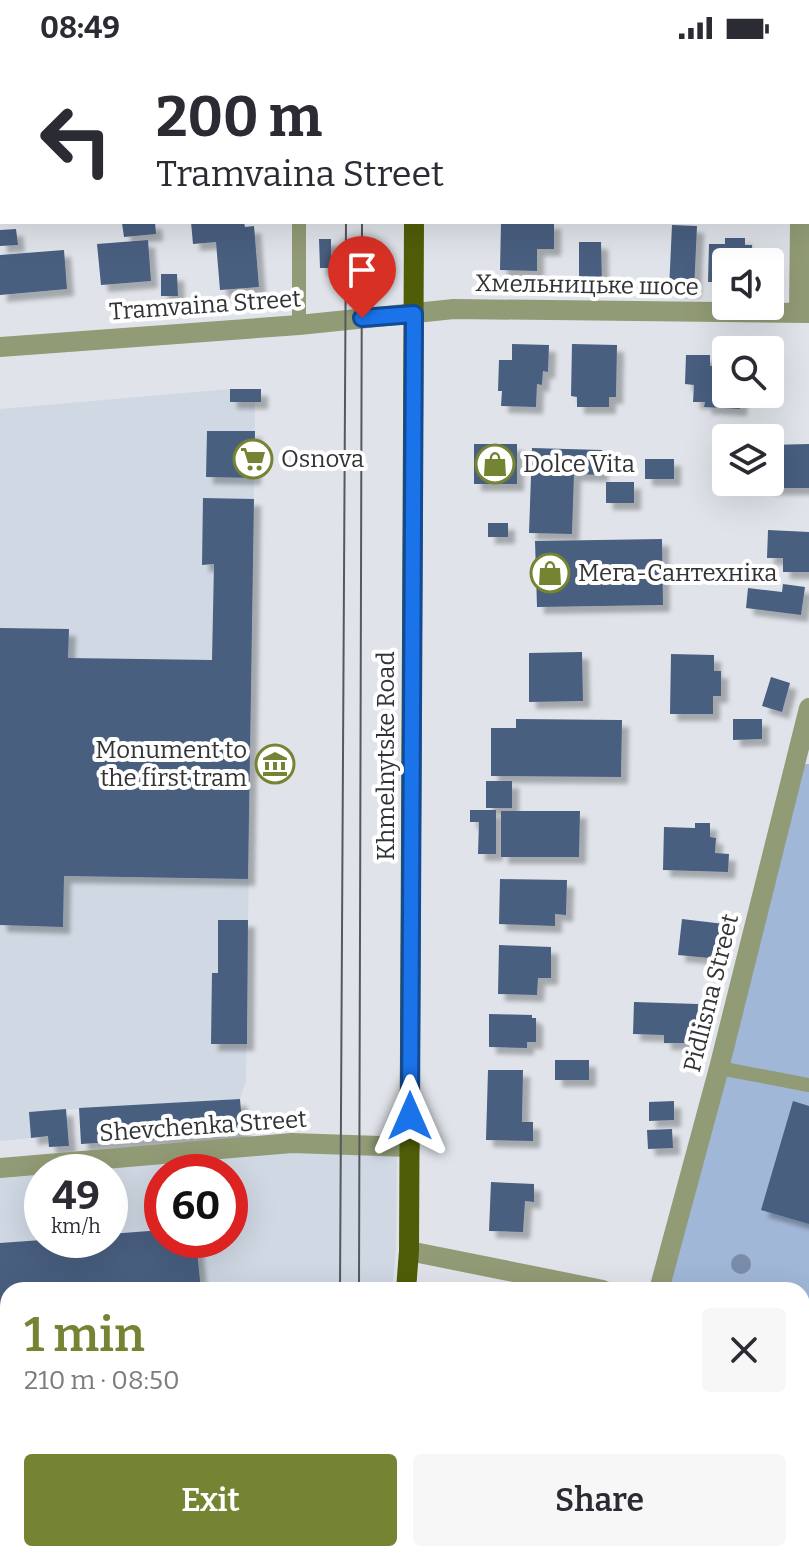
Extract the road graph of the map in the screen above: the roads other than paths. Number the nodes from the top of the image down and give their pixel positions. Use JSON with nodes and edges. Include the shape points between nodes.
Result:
{"nodes":[{"id":1,"x":299,"y":224,"type":"edge"},
{"id":2,"x":414,"y":224,"type":"edge"},
{"id":3,"x":800,"y":224,"type":"edge"},
{"id":4,"x":804,"y":313,"type":"edge"},
{"id":5,"x":414,"y":314,"type":"junction"},
{"id":6,"x":299,"y":325,"type":"junction"},
{"id":7,"x":0,"y":347,"type":"edge"},
{"id":8,"x":809,"y":708,"type":"edge"},
{"id":9,"x":719,"y":1068,"type":"junction"},
{"id":10,"x":809,"y":1085,"type":"edge"},
{"id":11,"x":410,"y":1147,"type":"junction"},
{"id":12,"x":0,"y":1168,"type":"edge"},
{"id":13,"x":409,"y":1251,"type":"junction"},
{"id":14,"x":407,"y":1282,"type":"edge"},
{"id":15,"x":563,"y":1282,"type":"edge"},
{"id":16,"x":661,"y":1282,"type":"edge"}],
"edges":[{"from":1,"to":6,"type":"lane"},
{"from":2,"to":5,"type":"main road","name":"Khmelnytske Road"},
{"from":3,"to":4,"type":"street"},
{"from":4,"to":5,"type":"street","name":"Хмельницьке шосе","via":[[454,309]]},
{"from":5,"to":6,"type":"street","name":"Tramvaina Street"},
{"from":5,"to":11,"type":"main road","name":"Khmelnytske Road"},
{"from":6,"to":7,"type":"street","name":"Tramvaina Street"},
{"from":8,"to":9,"type":"street","name":"Pidlisna Street"},
{"from":9,"to":10,"type":"lane"},
{"from":9,"to":16,"type":"street","name":"Pidlisna Street"},
{"from":11,"to":12,"type":"street","name":"Shevchenka Street","via":[[292,1143]]},
{"from":11,"to":13,"type":"main road","name":"Khmelnytske Road"},
{"from":13,"to":14,"type":"main road","name":"Khmelnytske Road"},
{"from":13,"to":15,"type":"street"}]}
